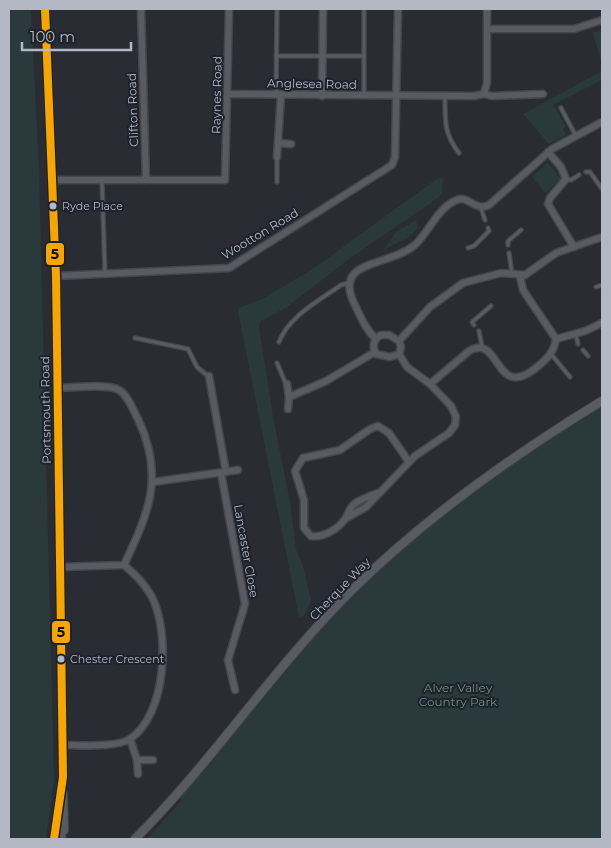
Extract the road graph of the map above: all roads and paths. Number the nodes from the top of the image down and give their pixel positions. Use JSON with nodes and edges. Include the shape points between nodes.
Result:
{"nodes":[{"id":1,"x":45,"y":9,"type":"edge"},
{"id":2,"x":141,"y":9,"type":"edge"},
{"id":3,"x":229,"y":9,"type":"edge"},
{"id":4,"x":277,"y":9,"type":"edge"},
{"id":5,"x":323,"y":9,"type":"edge"},
{"id":6,"x":364,"y":9,"type":"edge"},
{"id":7,"x":398,"y":9,"type":"edge"},
{"id":8,"x":487,"y":9,"type":"edge"},
{"id":9,"x":602,"y":20,"type":"edge"},
{"id":10,"x":487,"y":29,"type":"junction"},
{"id":11,"x":276,"y":56,"type":"junction"},
{"id":12,"x":364,"y":56,"type":"junction"},
{"id":13,"x":322,"y":57,"type":"junction"},
{"id":14,"x":228,"y":94,"type":"junction"},
{"id":15,"x":484,"y":94,"type":"junction"},
{"id":16,"x":544,"y":94,"type":"dead end"},
{"id":17,"x":278,"y":95,"type":"junction"},
{"id":18,"x":322,"y":96,"type":"junction"},
{"id":19,"x":364,"y":96,"type":"junction"},
{"id":20,"x":396,"y":97,"type":"junction"},
{"id":21,"x":445,"y":97,"type":"junction"},
{"id":22,"x":561,"y":108,"type":"dead end"},
{"id":23,"x":602,"y":122,"type":"edge"},
{"id":24,"x":576,"y":136,"type":"junction"},
{"id":25,"x":278,"y":143,"type":"junction"},
{"id":26,"x":291,"y":144,"type":"dead end"},
{"id":27,"x":548,"y":152,"type":"junction"},
{"id":28,"x":459,"y":153,"type":"dead end"},
{"id":29,"x":277,"y":157,"type":"joint"},
{"id":30,"x":586,"y":172,"type":"dead end"},
{"id":31,"x":579,"y":175,"type":"dead end"},
{"id":32,"x":566,"y":179,"type":"junction"},
{"id":33,"x":52,"y":180,"type":"junction"},
{"id":34,"x":102,"y":180,"type":"junction"},
{"id":35,"x":146,"y":180,"type":"junction"},
{"id":36,"x":277,"y":182,"type":"dead end"},
{"id":37,"x":602,"y":189,"type":"edge"},
{"id":38,"x":481,"y":208,"type":"junction"},
{"id":39,"x":485,"y":220,"type":"dead end"},
{"id":40,"x":488,"y":228,"type":"dead end"},
{"id":41,"x":521,"y":230,"type":"dead end"},
{"id":42,"x":602,"y":237,"type":"edge"},
{"id":43,"x":508,"y":245,"type":"dead end"},
{"id":44,"x":574,"y":247,"type":"junction"},
{"id":45,"x":468,"y":248,"type":"dead end"},
{"id":46,"x":509,"y":253,"type":"dead end"},
{"id":47,"x":104,"y":274,"type":"junction"},
{"id":48,"x":512,"y":274,"type":"junction"},
{"id":49,"x":56,"y":276,"type":"junction"},
{"id":50,"x":520,"y":276,"type":"junction"},
{"id":51,"x":348,"y":284,"type":"junction"},
{"id":52,"x":602,"y":286,"type":"edge"},
{"id":53,"x":596,"y":287,"type":"dead end"},
{"id":54,"x":491,"y":306,"type":"dead end"},
{"id":55,"x":602,"y":323,"type":"edge"},
{"id":56,"x":474,"y":325,"type":"dead end"},
{"id":57,"x":479,"y":330,"type":"dead end"},
{"id":58,"x":575,"y":334,"type":"junction"},
{"id":59,"x":135,"y":338,"type":"dead end"},
{"id":60,"x":376,"y":339,"type":"junction"},
{"id":61,"x":556,"y":339,"type":"junction"},
{"id":62,"x":399,"y":341,"type":"junction"},
{"id":63,"x":279,"y":342,"type":"dead end"},
{"id":64,"x":578,"y":344,"type":"dead end"},
{"id":65,"x":482,"y":348,"type":"junction"},
{"id":66,"x":583,"y":350,"type":"dead end"},
{"id":67,"x":375,"y":352,"type":"junction"},
{"id":68,"x":399,"y":354,"type":"junction"},
{"id":69,"x":551,"y":354,"type":"junction"},
{"id":70,"x":588,"y":356,"type":"dead end"},
{"id":71,"x":277,"y":363,"type":"dead end"},
{"id":72,"x":209,"y":376,"type":"joint"},
{"id":73,"x":570,"y":377,"type":"dead end"},
{"id":74,"x":287,"y":384,"type":"joint"},
{"id":75,"x":430,"y":384,"type":"junction"},
{"id":76,"x":58,"y":388,"type":"junction"},
{"id":77,"x":289,"y":397,"type":"junction"},
{"id":78,"x":602,"y":401,"type":"edge"},
{"id":79,"x":288,"y":409,"type":"dead end"},
{"id":80,"x":409,"y":462,"type":"junction"},
{"id":81,"x":238,"y":470,"type":"dead end"},
{"id":82,"x":223,"y":473,"type":"junction"},
{"id":83,"x":153,"y":482,"type":"junction"},
{"id":84,"x":124,"y":565,"type":"junction"},
{"id":85,"x":60,"y":567,"type":"junction"},
{"id":86,"x":235,"y":690,"type":"dead end"},
{"id":87,"x":130,"y":739,"type":"junction"},
{"id":88,"x":62,"y":745,"type":"junction"},
{"id":89,"x":137,"y":760,"type":"junction"},
{"id":90,"x":153,"y":760,"type":"dead end"},
{"id":91,"x":138,"y":774,"type":"dead end"},
{"id":92,"x":63,"y":777,"type":"junction"},
{"id":93,"x":60,"y":810,"type":"junction"},
{"id":94,"x":54,"y":839,"type":"edge"},
{"id":95,"x":63,"y":839,"type":"edge"},
{"id":96,"x":135,"y":839,"type":"edge"}],
"edges":[{"from":1,"to":33,"type":"main road","name":"Portsmouth Road"},
{"from":2,"to":35,"type":"street","name":"Clifton Road"},
{"from":3,"to":14,"type":"street","name":"Raynes Road"},
{"from":4,"to":11,"type":"lane"},
{"from":5,"to":13,"type":"street"},
{"from":6,"to":12,"type":"lane"},
{"from":7,"to":20,"type":"street"},
{"from":8,"to":10,"type":"street"},
{"from":9,"to":10,"type":"street","via":[[574,29]]},
{"from":10,"to":15,"type":"street"},
{"from":11,"to":13,"type":"lane"},
{"from":11,"to":17,"type":"lane"},
{"from":12,"to":13,"type":"lane"},
{"from":12,"to":19,"type":"lane"},
{"from":13,"to":18,"type":"street"},
{"from":14,"to":17,"type":"street","name":"Anglesea Road"},
{"from":14,"to":35,"type":"street","name":"Raynes Road","via":[[225,180]]},
{"from":15,"to":16,"type":"street","name":"Anglesea Road"},
{"from":15,"to":21,"type":"street","name":"Anglesea Road"},
{"from":17,"to":18,"type":"street","name":"Anglesea Road"},
{"from":17,"to":25,"type":"street"},
{"from":18,"to":19,"type":"street","name":"Anglesea Road"},
{"from":19,"to":20,"type":"street","name":"Anglesea Road"},
{"from":20,"to":21,"type":"street","name":"Anglesea Road"},
{"from":20,"to":47,"type":"street","name":"Wootton Road","via":[[395,157],[392,165],[235,265],[222,270]]},
{"from":21,"to":28,"type":"lane","via":[[446,131]]},
{"from":22,"to":24,"type":"lane"},
{"from":23,"to":24,"type":"street"},
{"from":24,"to":27,"type":"street"},
{"from":25,"to":26,"type":"street"},
{"from":25,"to":29,"type":"street"},
{"from":27,"to":32,"type":"street"},
{"from":27,"to":38,"type":"street","via":[[488,206]]},
{"from":29,"to":36,"type":"lane"},
{"from":30,"to":37,"type":"lane","via":[[590,172]]},
{"from":31,"to":32,"type":"lane"},
{"from":32,"to":44,"type":"street","via":[[548,204]]},
{"from":33,"to":34,"type":"street"},
{"from":33,"to":49,"type":"main road","name":"Portsmouth Road"},
{"from":34,"to":35,"type":"street"},
{"from":34,"to":47,"type":"lane"},
{"from":38,"to":39,"type":"lane"},
{"from":38,"to":51,"type":"street","via":[[464,199],[451,203],[409,250],[358,270]]},
{"from":40,"to":45,"type":"lane","via":[[489,231]]},
{"from":41,"to":43,"type":"lane","via":[[508,241]]},
{"from":42,"to":44,"type":"street"},
{"from":44,"to":50,"type":"street","via":[[556,253],[530,273]]},
{"from":46,"to":48,"type":"lane"},
{"from":47,"to":49,"type":"street","name":"Wootton Road"},
{"from":48,"to":50,"type":"street"},
{"from":48,"to":62,"type":"street","via":[[501,273],[462,283],[430,307]]},
{"from":49,"to":76,"type":"main road","name":"Portsmouth Road"},
{"from":50,"to":61,"type":"street","via":[[523,290]]},
{"from":51,"to":60,"type":"street","via":[[362,320]]},
{"from":51,"to":63,"type":"lane","via":[[341,285],[299,315],[285,329]]},
{"from":52,"to":53,"type":"lane"},
{"from":54,"to":56,"type":"lane","via":[[472,322]]},
{"from":55,"to":58,"type":"street"},
{"from":57,"to":65,"type":"lane"},
{"from":58,"to":61,"type":"street"},
{"from":58,"to":64,"type":"lane"},
{"from":59,"to":72,"type":"lane","via":[[188,349],[197,367]]},
{"from":60,"to":62,"type":"street","via":[[385,335]]},
{"from":60,"to":67,"type":"street"},
{"from":61,"to":69,"type":"street"},
{"from":62,"to":68,"type":"street"},
{"from":65,"to":69,"type":"street","via":[[514,379],[527,376]]},
{"from":65,"to":75,"type":"street","via":[[469,351]]},
{"from":66,"to":70,"type":"lane"},
{"from":67,"to":68,"type":"street","via":[[386,357]]},
{"from":67,"to":77,"type":"street","via":[[326,382]]},
{"from":68,"to":75,"type":"street","via":[[407,367]]},
{"from":69,"to":73,"type":"lane"},
{"from":71,"to":74,"type":"lane"},
{"from":72,"to":82,"type":"street","name":"Lancaster Close"},
{"from":74,"to":77,"type":"street"},
{"from":75,"to":80,"type":"street","via":[[451,406],[455,424],[449,433]]},
{"from":76,"to":83,"type":"street","via":[[119,389],[142,427],[150,451]]},
{"from":76,"to":85,"type":"main road","name":"Portsmouth Road"},
{"from":77,"to":79,"type":"street"},
{"from":78,"to":96,"type":"street","name":"Cherque Way","via":[[482,478],[353,589]]},
{"from":80,"to":80,"type":"street","via":[[389,433],[378,426],[340,450],[300,461],[295,471],[304,500],[304,528],[307,533],[315,537],[326,534],[345,519],[359,501],[378,493]]},
{"from":81,"to":82,"type":"street"},
{"from":82,"to":83,"type":"street"},
{"from":82,"to":86,"type":"street","name":"Lancaster Close","via":[[245,604],[228,660]]},
{"from":83,"to":84,"type":"street","via":[[147,514]]},
{"from":84,"to":85,"type":"street"},
{"from":84,"to":87,"type":"street","via":[[152,597],[163,645],[162,670],[152,708]]},
{"from":85,"to":88,"type":"main road","name":"Portsmouth Road"},
{"from":87,"to":88,"type":"street","via":[[112,744]]},
{"from":87,"to":89,"type":"street"},
{"from":88,"to":92,"type":"main road","name":"Portsmouth Road"},
{"from":89,"to":90,"type":"street"},
{"from":89,"to":91,"type":"street"},
{"from":92,"to":93,"type":"main road","name":"Portsmouth Road"},
{"from":92,"to":95,"type":"street"},
{"from":93,"to":94,"type":"main road","name":"Portsmouth Road"},
{"from":93,"to":95,"type":"main road","name":"Portsmouth Road"}]}
